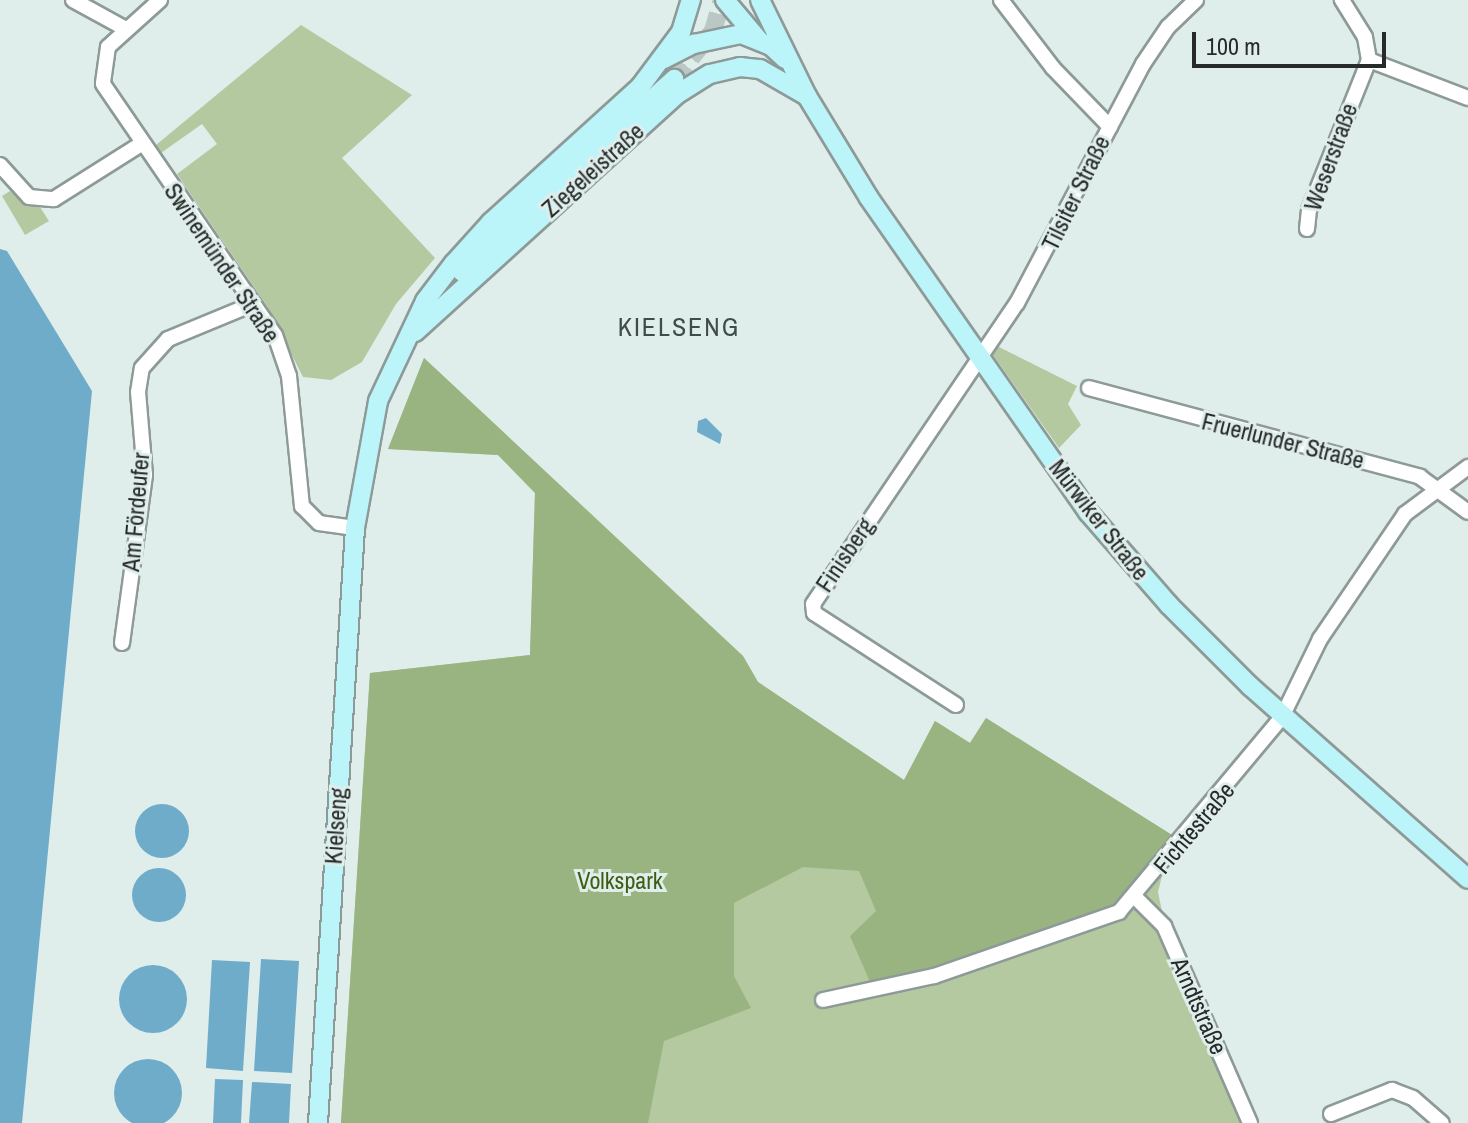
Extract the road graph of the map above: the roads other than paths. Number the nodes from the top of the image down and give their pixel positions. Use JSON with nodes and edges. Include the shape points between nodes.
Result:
{"nodes":[{"id":1,"x":73,"y":0,"type":"edge"},
{"id":2,"x":160,"y":0,"type":"edge"},
{"id":3,"x":691,"y":0,"type":"edge"},
{"id":4,"x":725,"y":0,"type":"edge"},
{"id":5,"x":760,"y":0,"type":"edge"},
{"id":6,"x":1001,"y":0,"type":"edge"},
{"id":7,"x":1196,"y":0,"type":"edge"},
{"id":8,"x":1342,"y":0,"type":"edge"},
{"id":9,"x":124,"y":28,"type":"junction"},
{"id":10,"x":760,"y":41,"type":"junction"},
{"id":11,"x":664,"y":59,"type":"junction"},
{"id":12,"x":1369,"y":60,"type":"junction"},
{"id":13,"x":797,"y":76,"type":"junction"},
{"id":14,"x":674,"y":79,"type":"tunnel mouth"},
{"id":15,"x":807,"y":96,"type":"junction"},
{"id":16,"x":1468,"y":98,"type":"edge"},
{"id":17,"x":1110,"y":127,"type":"junction"},
{"id":18,"x":141,"y":144,"type":"junction"},
{"id":19,"x":0,"y":165,"type":"edge"},
{"id":20,"x":1307,"y":229,"type":"dead end"},
{"id":21,"x":253,"y":304,"type":"junction"},
{"id":22,"x":404,"y":342,"type":"junction"},
{"id":23,"x":978,"y":358,"type":"junction"},
{"id":24,"x":1089,"y":388,"type":"dead end"},
{"id":25,"x":1468,"y":467,"type":"edge"},
{"id":26,"x":1438,"y":486,"type":"junction"},
{"id":27,"x":1468,"y":512,"type":"edge"},
{"id":28,"x":355,"y":528,"type":"junction"},
{"id":29,"x":122,"y":643,"type":"dead end"},
{"id":30,"x":956,"y":705,"type":"dead end"},
{"id":31,"x":1282,"y":717,"type":"junction"},
{"id":32,"x":1468,"y":879,"type":"edge"},
{"id":33,"x":1136,"y":898,"type":"junction"},
{"id":34,"x":823,"y":1000,"type":"dead end"},
{"id":35,"x":1331,"y":1114,"type":"dead end"},
{"id":36,"x":318,"y":1123,"type":"edge"},
{"id":37,"x":1250,"y":1123,"type":"edge"},
{"id":38,"x":1442,"y":1123,"type":"edge"}],
"edges":[{"from":1,"to":9,"type":"street"},
{"from":2,"to":9,"type":"street","name":"Swinemünder Straße"},
{"from":3,"to":11,"type":"street","name":"Ziegeleistraße"},
{"from":4,"to":10,"type":"street","name":"Mürwiker Straße"},
{"from":5,"to":13,"type":"street","name":"Mürwiker Straße"},
{"from":6,"to":17,"type":"street","name":"Tilsiter Straße","via":[[1073,91]]},
{"from":7,"to":17,"type":"street","via":[[1164,32]]},
{"from":8,"to":12,"type":"street","via":[[1365,37]]},
{"from":9,"to":18,"type":"street","name":"Swinemünder Straße","via":[[108,47],[103,84]]},
{"from":10,"to":11,"type":"street","name":"Ziegeleistraße","via":[[723,35]]},
{"from":10,"to":13,"type":"street","via":[[783,57]]},
{"from":10,"to":15,"type":"street","name":"Mürwiker Straße"},
{"from":11,"to":22,"type":"street","name":"Ziegeleistraße","via":[[491,222],[425,301]]},
{"from":12,"to":16,"type":"street"},
{"from":12,"to":20,"type":"street","name":"Weserstraße","via":[[1309,210]]},
{"from":13,"to":15,"type":"street","name":"Mürwiker Straße"},
{"from":14,"to":22,"type":"street","name":"Ziegeleistraße","via":[[471,262]]},
{"from":15,"to":22,"type":"street","name":"Ziegeleistraße","via":[[760,69],[710,74],[689,87]]},
{"from":15,"to":23,"type":"street","name":"Mürwiker Straße"},
{"from":17,"to":23,"type":"street","name":"Tilsiter Straße","via":[[1043,260]]},
{"from":18,"to":19,"type":"street","via":[[54,199],[29,197]]},
{"from":18,"to":21,"type":"street","name":"Swinemünder Straße"},
{"from":21,"to":28,"type":"street","name":"Swinemünder Straße","via":[[275,335],[289,376],[302,506],[319,523]]},
{"from":21,"to":29,"type":"street","name":"Am Fördeufer","via":[[168,339],[142,368],[138,392],[145,475]]},
{"from":22,"to":28,"type":"street","name":"Ziegeleistraße","via":[[374,415]]},
{"from":23,"to":30,"type":"street","name":"Finisberg","via":[[813,604],[814,613]]},
{"from":23,"to":31,"type":"street","name":"Mürwiker Straße","via":[[1127,559]]},
{"from":24,"to":26,"type":"street","name":"Fruerlunder Straße"},
{"from":25,"to":26,"type":"street","name":"Fichtestraße"},
{"from":26,"to":27,"type":"street","name":"Fruerlunder Straße"},
{"from":26,"to":31,"type":"street","name":"Fichtestraße","via":[[1405,514],[1376,553],[1320,639]]},
{"from":28,"to":36,"type":"street","name":"Kielseng"},
{"from":31,"to":32,"type":"street","name":"Mürwiker Straße"},
{"from":31,"to":33,"type":"street","name":"Fichtestraße"},
{"from":33,"to":34,"type":"street","name":"Fichtestraße","via":[[1099,923],[934,976]]},
{"from":33,"to":37,"type":"street","name":"Arndtstraße","via":[[1164,926]]},
{"from":35,"to":38,"type":"street","via":[[1392,1090],[1413,1098]]}]}
